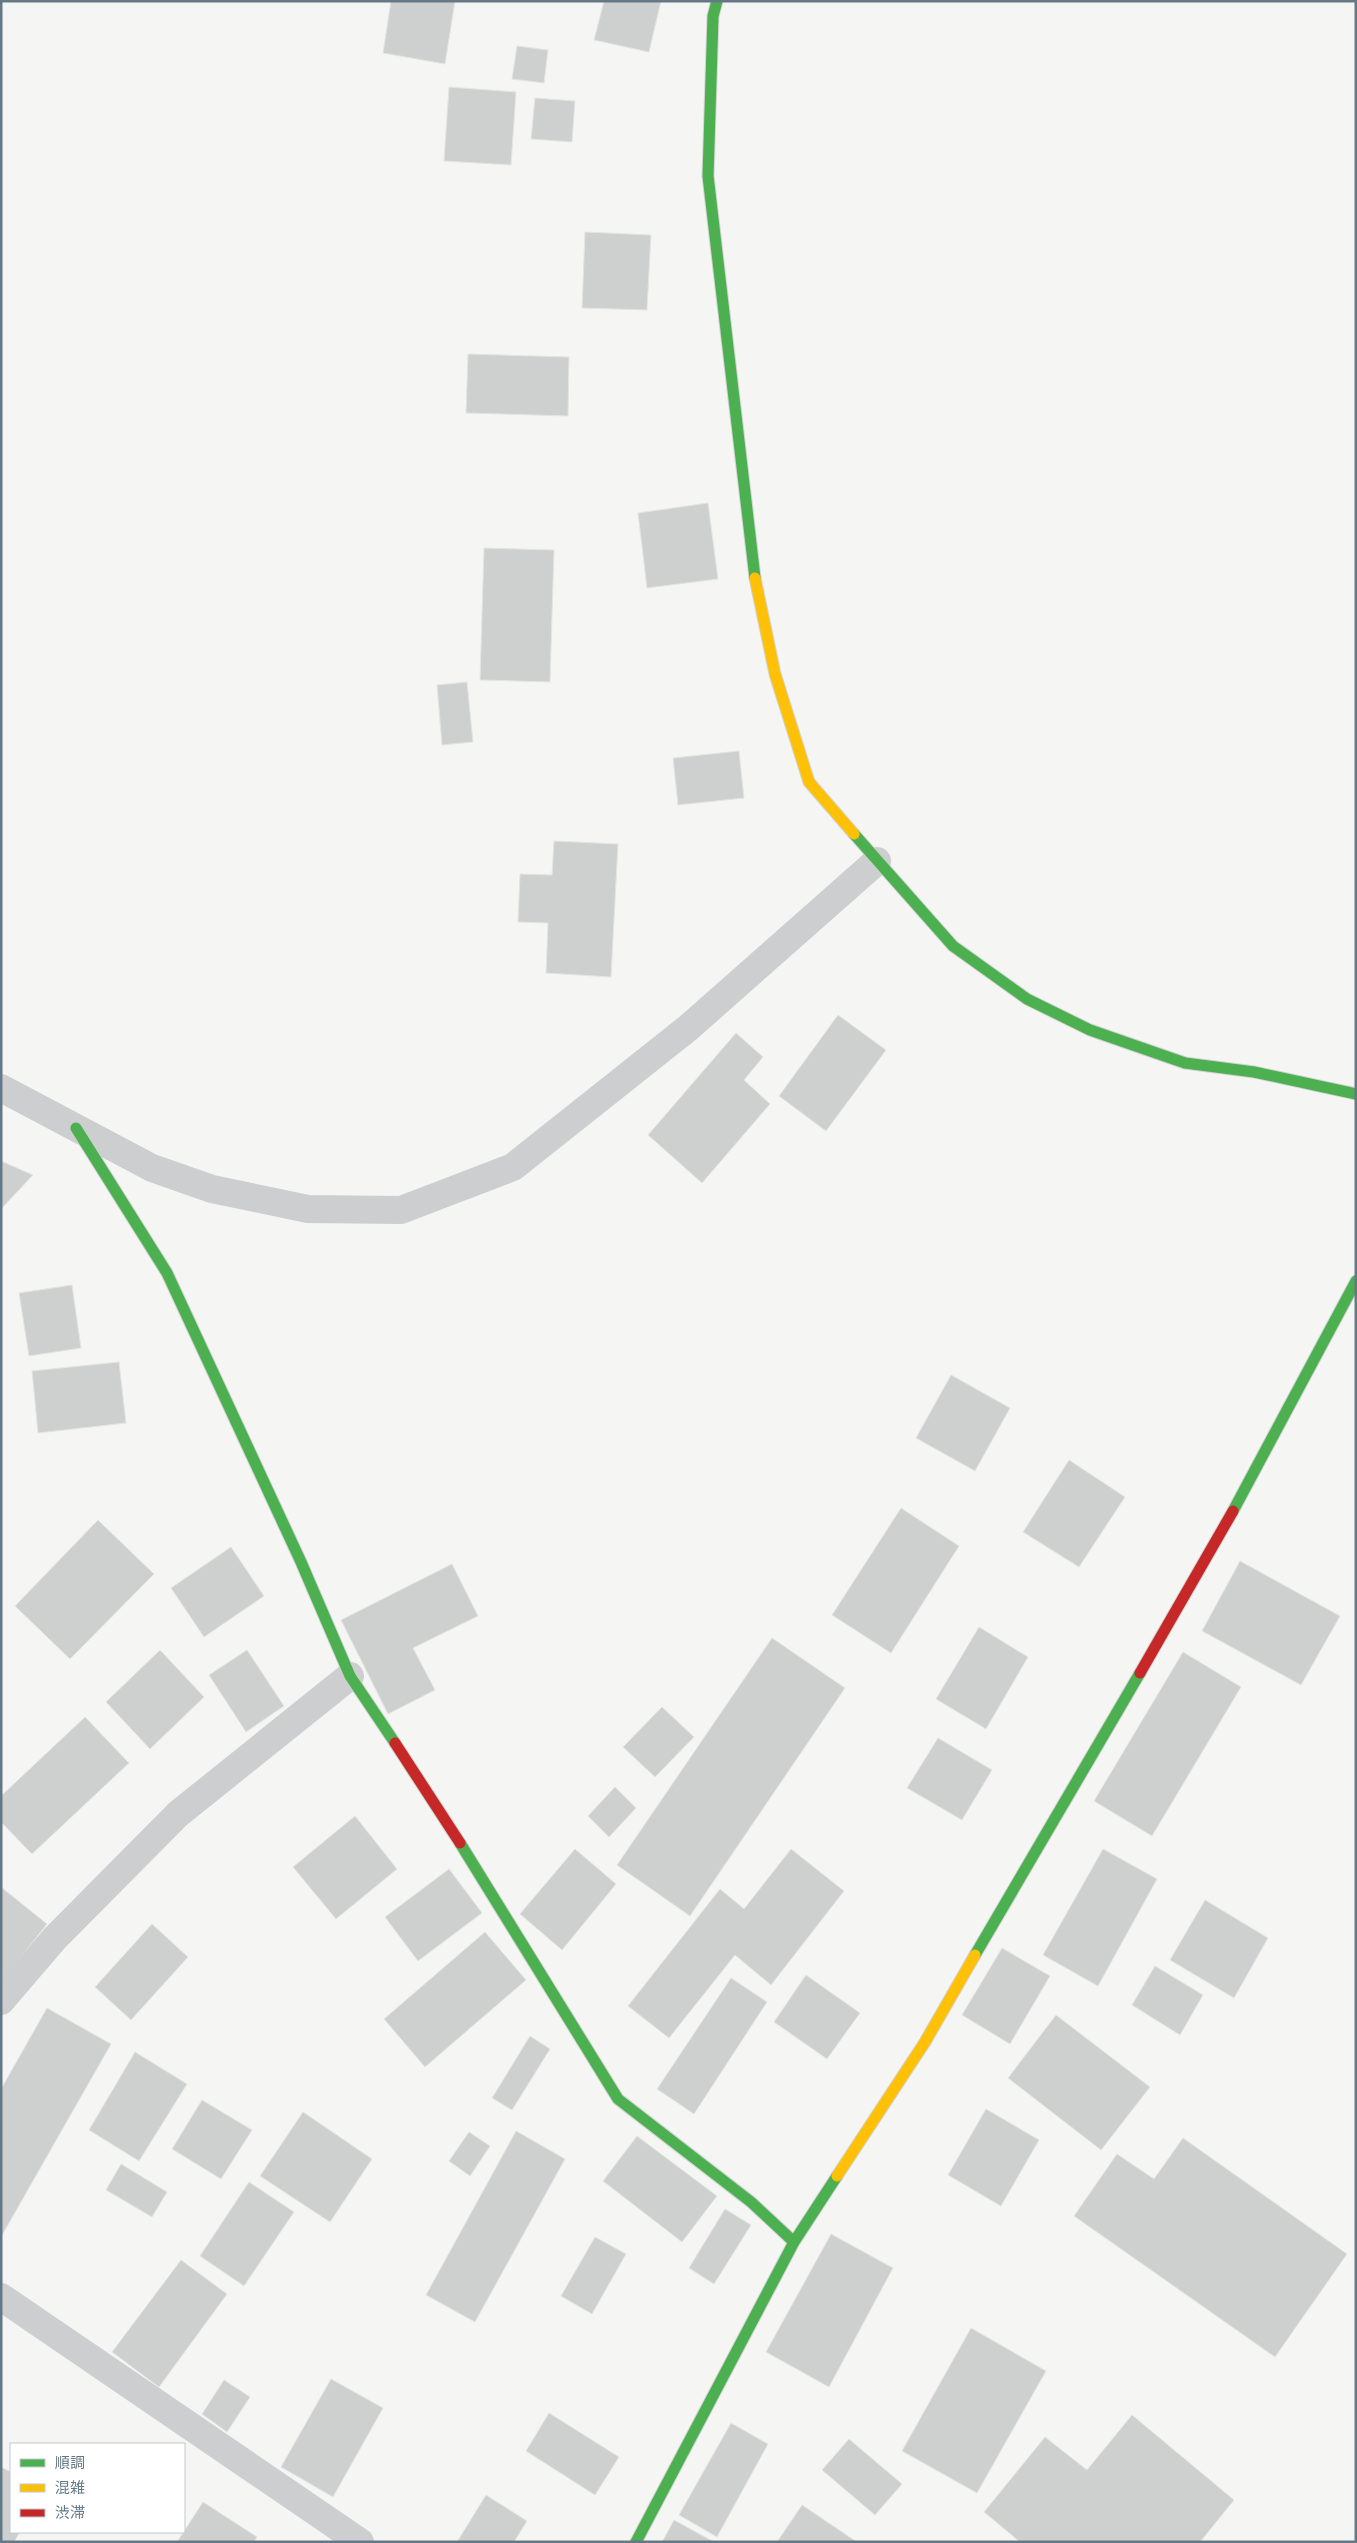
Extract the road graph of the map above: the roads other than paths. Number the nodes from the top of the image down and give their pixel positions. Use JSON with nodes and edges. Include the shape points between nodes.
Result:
{"nodes":[{"id":1,"x":717,"y":1,"type":"edge"},
{"id":2,"x":878,"y":861,"type":"junction"},
{"id":3,"x":1,"y":1088,"type":"edge"},
{"id":4,"x":1356,"y":1094,"type":"edge"},
{"id":5,"x":76,"y":1128,"type":"junction"},
{"id":6,"x":1356,"y":1281,"type":"edge"},
{"id":7,"x":350,"y":1676,"type":"junction"},
{"id":8,"x":1,"y":2001,"type":"edge"},
{"id":9,"x":794,"y":2242,"type":"junction"},
{"id":10,"x":1,"y":2297,"type":"edge"},
{"id":11,"x":360,"y":2542,"type":"edge"},
{"id":12,"x":636,"y":2542,"type":"edge"}],
"edges":[{"from":1,"to":2,"type":"street","via":[[708,176],[752,565],[775,674],[809,782]]},
{"from":2,"to":4,"type":"street","via":[[953,946],[1027,999],[1090,1030],[1185,1063],[1254,1072]]},
{"from":2,"to":5,"type":"street","via":[[688,1028],[512,1167],[400,1210],[308,1208],[212,1189],[152,1168]]},
{"from":3,"to":5,"type":"street"},
{"from":5,"to":7,"type":"street","via":[[167,1273],[301,1562]]},
{"from":6,"to":9,"type":"street","via":[[1217,1540],[930,2033]]},
{"from":7,"to":8,"type":"street","via":[[178,1814],[55,1938]]},
{"from":7,"to":9,"type":"street","via":[[449,1825],[618,2099],[751,2202]]},
{"from":9,"to":12,"type":"street"},
{"from":10,"to":11,"type":"street"}]}
